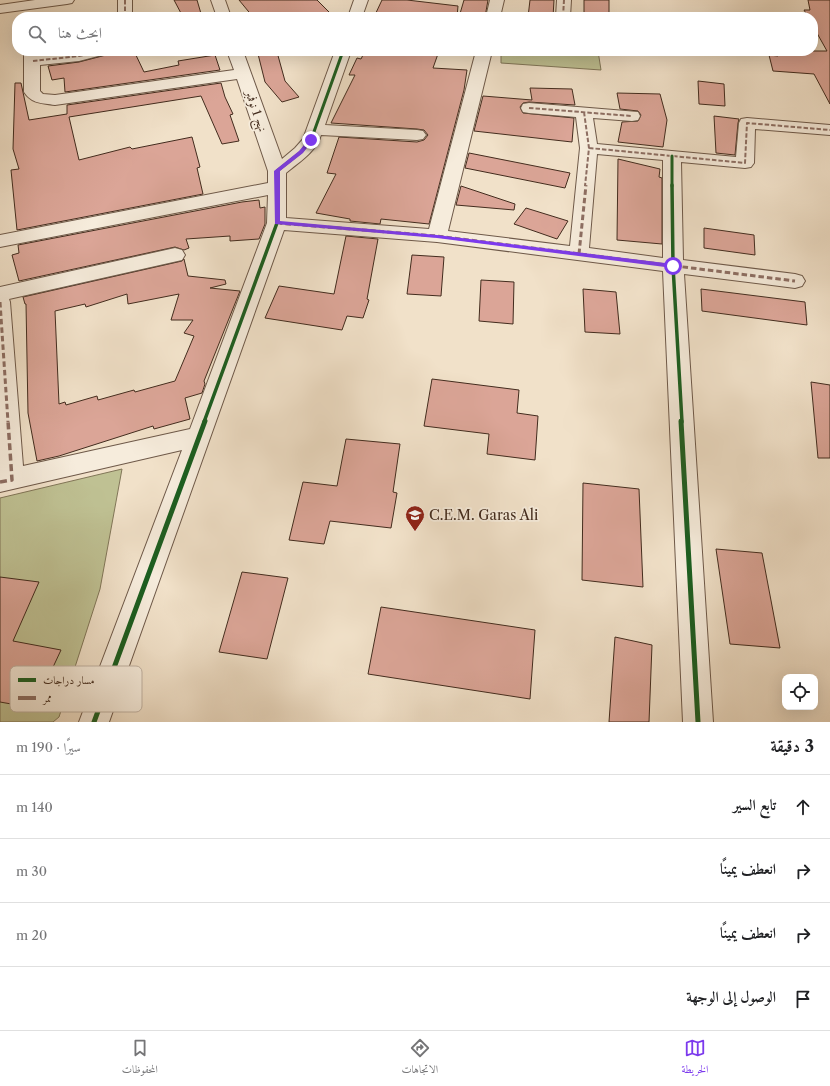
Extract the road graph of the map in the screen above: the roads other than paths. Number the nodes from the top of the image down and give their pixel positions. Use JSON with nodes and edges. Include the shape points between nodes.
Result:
{"nodes":[{"id":1,"x":67,"y":0,"type":"edge"},
{"id":2,"x":125,"y":0,"type":"edge"},
{"id":3,"x":218,"y":0,"type":"edge"},
{"id":4,"x":361,"y":0,"type":"edge"},
{"id":5,"x":497,"y":0,"type":"edge"},
{"id":6,"x":564,"y":0,"type":"edge"},
{"id":7,"x":0,"y":9,"type":"edge"},
{"id":8,"x":28,"y":11,"type":"edge"},
{"id":9,"x":125,"y":12,"type":"edge"},
{"id":10,"x":222,"y":12,"type":"edge"},
{"id":11,"x":357,"y":12,"type":"edge"},
{"id":12,"x":494,"y":12,"type":"edge"},
{"id":13,"x":563,"y":12,"type":"edge"},
{"id":14,"x":33,"y":56,"type":"edge"},
{"id":15,"x":79,"y":56,"type":"edge"},
{"id":16,"x":237,"y":56,"type":"edge"},
{"id":17,"x":341,"y":56,"type":"edge"},
{"id":18,"x":483,"y":56,"type":"edge"},
{"id":19,"x":243,"y":73,"type":"junction"},
{"id":20,"x":529,"y":108,"type":"dead end"},
{"id":21,"x":584,"y":112,"type":"junction"},
{"id":22,"x":632,"y":116,"type":"dead end"},
{"id":23,"x":314,"y":130,"type":"junction"},
{"id":24,"x":830,"y":130,"type":"edge"},
{"id":25,"x":417,"y":135,"type":"dead end"},
{"id":26,"x":589,"y":148,"type":"junction"},
{"id":27,"x":672,"y":156,"type":"junction"},
{"id":28,"x":277,"y":179,"type":"junction"},
{"id":29,"x":277,"y":223,"type":"junction"},
{"id":30,"x":437,"y":236,"type":"junction"},
{"id":31,"x":0,"y":241,"type":"edge"},
{"id":32,"x":579,"y":254,"type":"junction"},
{"id":33,"x":175,"y":255,"type":"dead end"},
{"id":34,"x":673,"y":266,"type":"junction"},
{"id":35,"x":795,"y":281,"type":"dead end"},
{"id":36,"x":0,"y":294,"type":"edge"},
{"id":37,"x":0,"y":302,"type":"edge"},
{"id":38,"x":199,"y":436,"type":"junction"},
{"id":39,"x":6,"y":481,"type":"edge"},
{"id":40,"x":115,"y":666,"type":"edge"},
{"id":41,"x":98,"y":712,"type":"edge"},
{"id":42,"x":94,"y":722,"type":"edge"},
{"id":43,"x":698,"y":722,"type":"edge"}],
"edges":[{"from":1,"to":8,"type":"street"},
{"from":2,"to":9,"type":"street"},
{"from":3,"to":10,"type":"street"},
{"from":4,"to":11,"type":"street"},
{"from":5,"to":12,"type":"street"},
{"from":6,"to":13,"type":"street"},
{"from":7,"to":8,"type":"street"},
{"from":14,"to":15,"type":"street"},
{"from":14,"to":19,"type":"street","via":[[32,92],[38,98],[56,100]]},
{"from":16,"to":19,"type":"street","name":"نهج 1 نوفمبر"},
{"from":17,"to":23,"type":"street"},
{"from":18,"to":30,"type":"street"},
{"from":19,"to":28,"type":"street","name":"نهج 1 نوفمبر"},
{"from":20,"to":21,"type":"street"},
{"from":21,"to":22,"type":"street"},
{"from":21,"to":26,"type":"street"},
{"from":23,"to":25,"type":"street"},
{"from":23,"to":28,"type":"street","via":[[311,140]]},
{"from":24,"to":27,"type":"street","via":[[747,123],[745,162]]},
{"from":26,"to":27,"type":"street"},
{"from":26,"to":32,"type":"street"},
{"from":27,"to":34,"type":"street"},
{"from":28,"to":29,"type":"street"},
{"from":28,"to":31,"type":"street"},
{"from":29,"to":30,"type":"street"},
{"from":29,"to":38,"type":"street"},
{"from":30,"to":32,"type":"street"},
{"from":32,"to":34,"type":"street"},
{"from":33,"to":36,"type":"street"},
{"from":34,"to":35,"type":"street"},
{"from":34,"to":43,"type":"street"},
{"from":37,"to":39,"type":"street"},
{"from":38,"to":39,"type":"street"},
{"from":38,"to":40,"type":"street"},
{"from":41,"to":42,"type":"street"}]}
